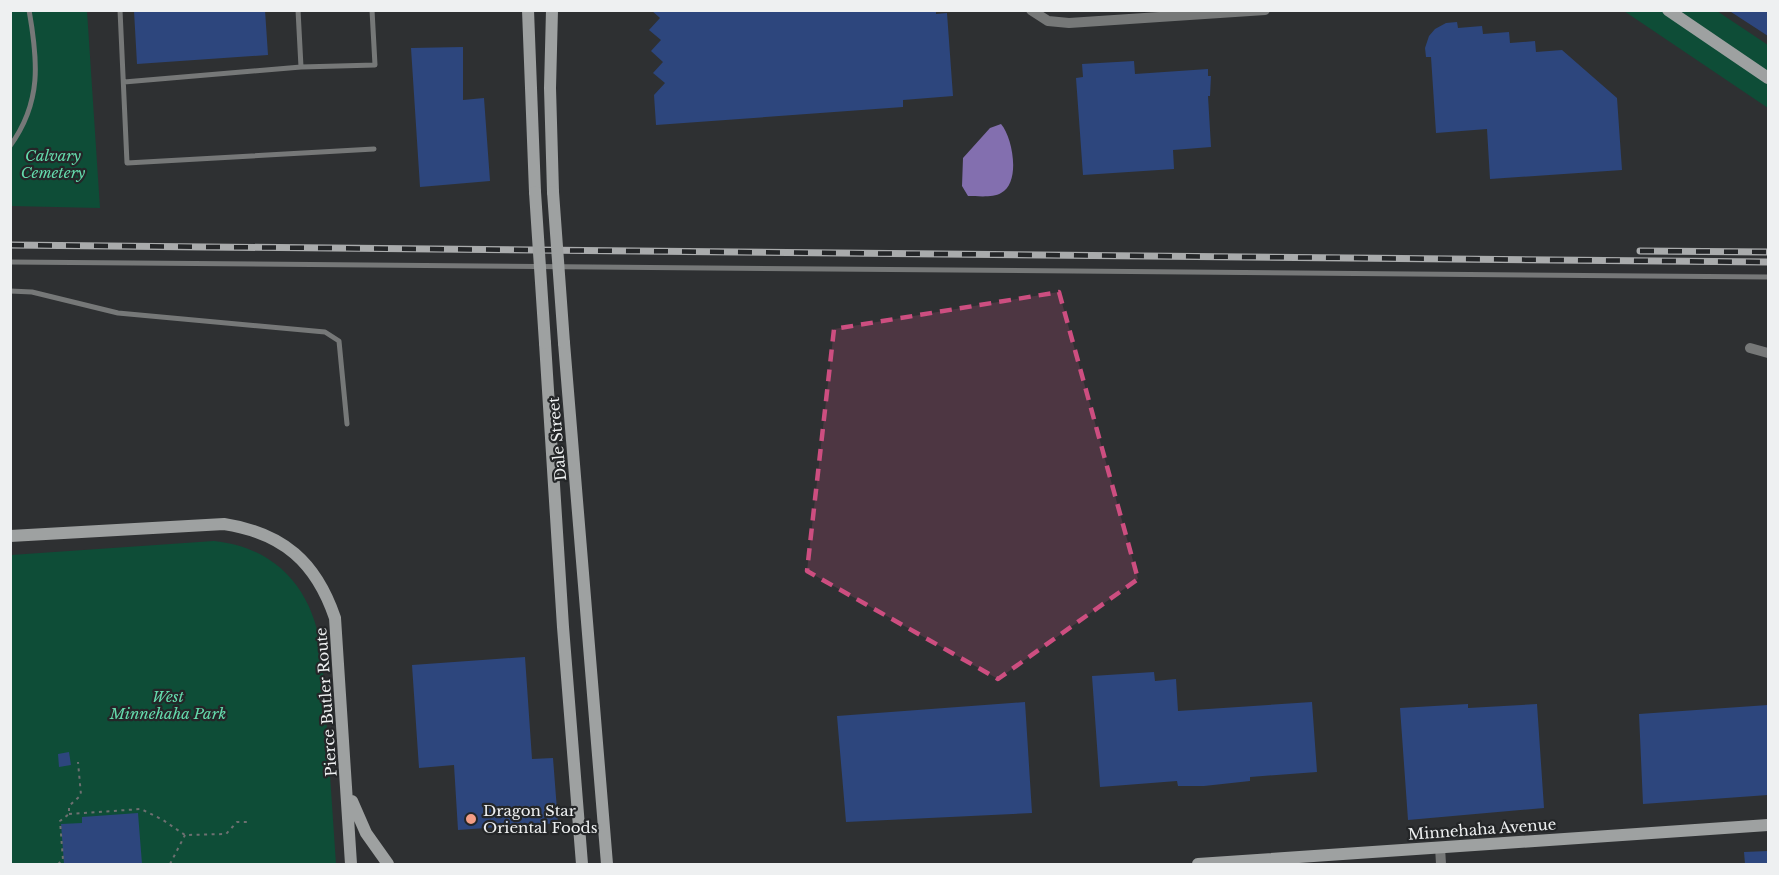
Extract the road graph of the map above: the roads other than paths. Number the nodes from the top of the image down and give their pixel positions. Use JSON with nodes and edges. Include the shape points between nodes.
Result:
{"nodes":[{"id":1,"x":29,"y":10,"type":"edge"},
{"id":2,"x":120,"y":10,"type":"edge"},
{"id":3,"x":298,"y":10,"type":"edge"},
{"id":4,"x":372,"y":10,"type":"edge"},
{"id":5,"x":528,"y":10,"type":"edge"},
{"id":6,"x":552,"y":10,"type":"edge"},
{"id":7,"x":1031,"y":10,"type":"edge"},
{"id":8,"x":1266,"y":10,"type":"edge"},
{"id":9,"x":1668,"y":10,"type":"edge"},
{"id":10,"x":301,"y":67,"type":"junction"},
{"id":11,"x":1768,"y":78,"type":"edge"},
{"id":12,"x":124,"y":82,"type":"junction"},
{"id":13,"x":10,"y":146,"type":"edge"},
{"id":14,"x":374,"y":149,"type":"dead end"},
{"id":15,"x":10,"y":262,"type":"edge"},
{"id":16,"x":1768,"y":277,"type":"edge"},
{"id":17,"x":10,"y":291,"type":"edge"},
{"id":18,"x":1750,"y":348,"type":"dead end"},
{"id":19,"x":1768,"y":353,"type":"edge"},
{"id":20,"x":348,"y":424,"type":"dead end"},
{"id":21,"x":10,"y":536,"type":"edge"},
{"id":22,"x":348,"y":791,"type":"junction"},
{"id":23,"x":1768,"y":825,"type":"edge"},
{"id":24,"x":1440,"y":847,"type":"junction"},
{"id":25,"x":351,"y":864,"type":"edge"},
{"id":26,"x":388,"y":864,"type":"edge"},
{"id":27,"x":582,"y":864,"type":"edge"},
{"id":28,"x":607,"y":864,"type":"edge"},
{"id":29,"x":1197,"y":864,"type":"edge"},
{"id":30,"x":1442,"y":864,"type":"edge"}],
"edges":[{"from":1,"to":13,"type":"lane","via":[[36,52],[34,90],[26,125]]},
{"from":2,"to":12,"type":"lane"},
{"from":3,"to":10,"type":"lane"},
{"from":4,"to":10,"type":"lane","via":[[375,65]]},
{"from":5,"to":27,"type":"main road","name":"Dale Street","bridge":true,"via":[[535,192]]},
{"from":6,"to":28,"type":"main road","name":"Dale Street","bridge":true,"via":[[553,192]]},
{"from":7,"to":8,"type":"street","via":[[1048,21],[1069,23]]},
{"from":9,"to":11,"type":"main road"},
{"from":10,"to":12,"type":"lane"},
{"from":12,"to":14,"type":"lane","via":[[127,162]]},
{"from":15,"to":16,"type":"lane"},
{"from":17,"to":20,"type":"lane","via":[[32,292],[118,314],[325,333],[339,341]]},
{"from":18,"to":19,"type":"street"},
{"from":21,"to":22,"type":"main road","name":"Pierce Butler Route","via":[[224,524],[260,532],[291,550],[316,576],[335,618]]},
{"from":22,"to":25,"type":"main road","name":"Pierce Butler Route"},
{"from":22,"to":26,"type":"main road","via":[[366,833]]},
{"from":23,"to":24,"type":"main road","name":"Minnehaha Avenue"},
{"from":24,"to":29,"type":"main road","name":"Minnehaha Avenue"},
{"from":24,"to":30,"type":"street"}]}
